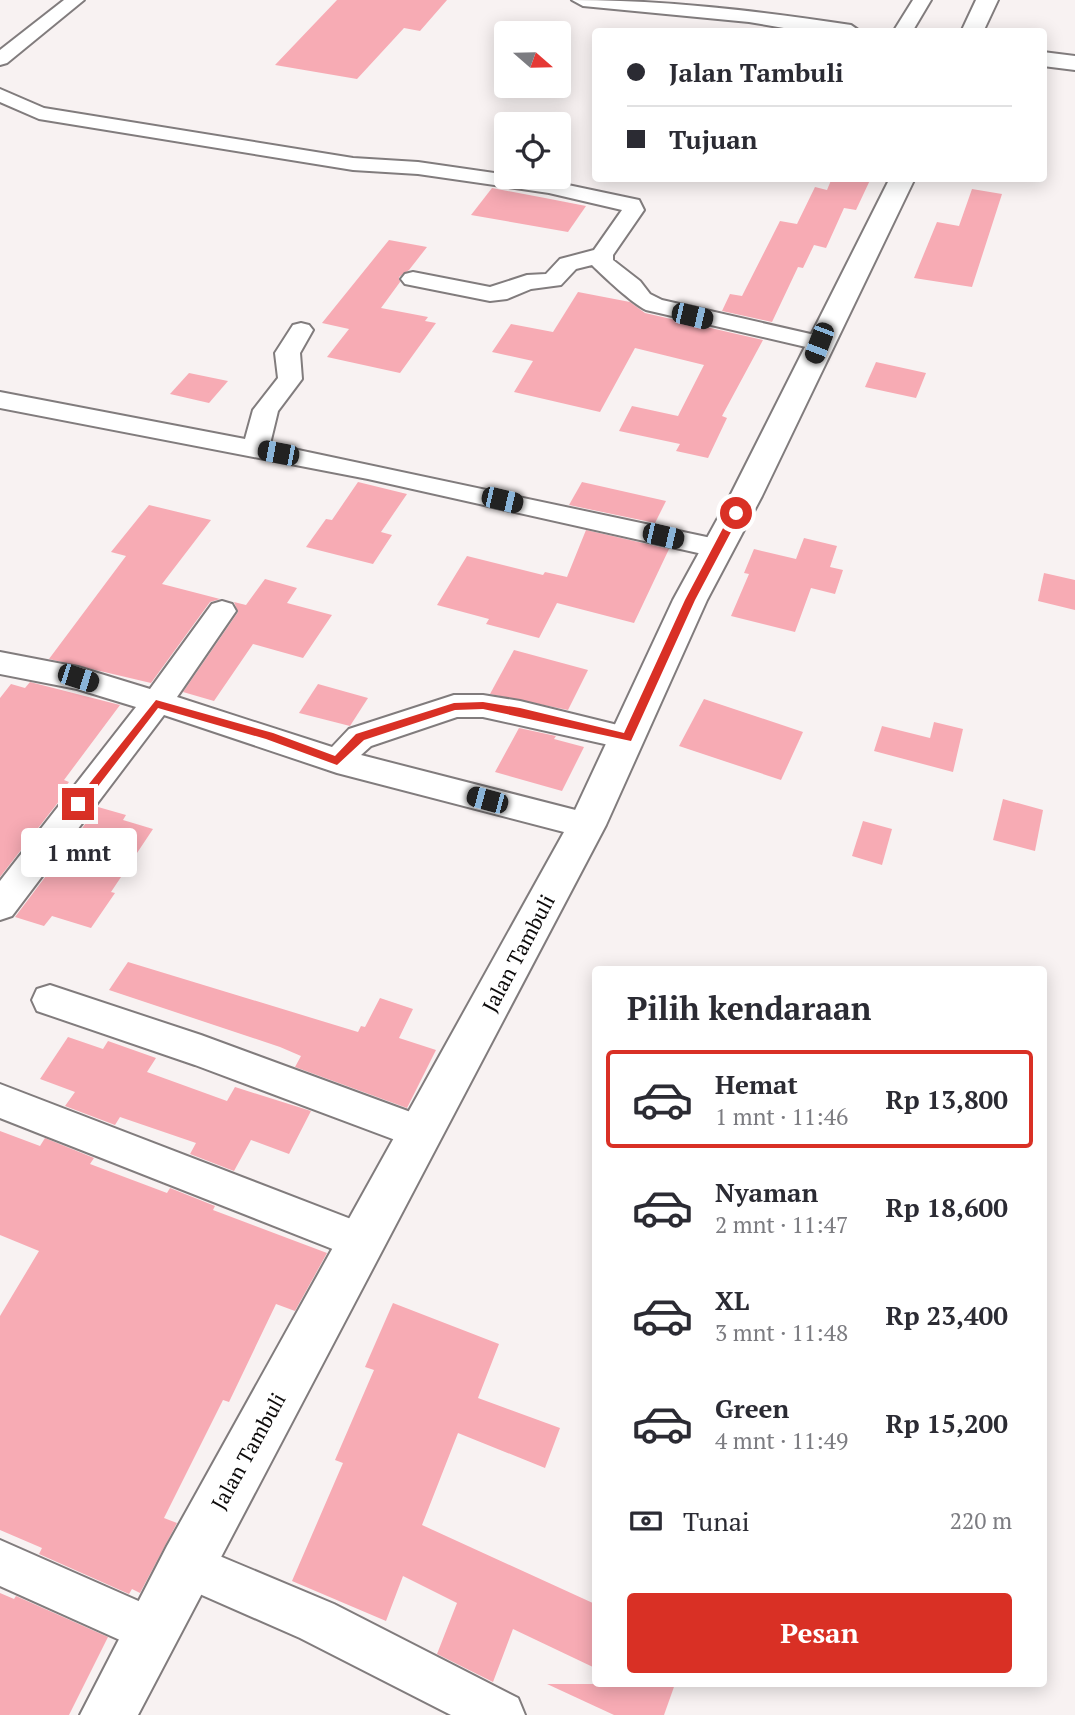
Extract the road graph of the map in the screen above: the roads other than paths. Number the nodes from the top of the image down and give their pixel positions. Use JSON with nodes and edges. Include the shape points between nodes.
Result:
{"nodes":[{"id":1,"x":75,"y":0,"type":"edge"},
{"id":2,"x":583,"y":0,"type":"edge"},
{"id":3,"x":922,"y":0,"type":"edge"},
{"id":4,"x":987,"y":0,"type":"edge"},
{"id":5,"x":825,"y":28,"type":"edge"},
{"id":6,"x":904,"y":28,"type":"edge"},
{"id":7,"x":974,"y":28,"type":"edge"},
{"id":8,"x":0,"y":59,"type":"edge"},
{"id":9,"x":1047,"y":60,"type":"edge"},
{"id":10,"x":1075,"y":63,"type":"edge"},
{"id":11,"x":0,"y":95,"type":"edge"},
{"id":12,"x":901,"y":182,"type":"edge"},
{"id":13,"x":602,"y":255,"type":"junction"},
{"id":14,"x":413,"y":279,"type":"dead end"},
{"id":15,"x":301,"y":330,"type":"dead end"},
{"id":16,"x":819,"y":343,"type":"junction"},
{"id":17,"x":0,"y":400,"type":"edge"},
{"id":18,"x":256,"y":448,"type":"junction"},
{"id":19,"x":716,"y":548,"type":"junction"},
{"id":20,"x":222,"y":611,"type":"dead end"},
{"id":21,"x":4,"y":670,"type":"edge"},
{"id":22,"x":156,"y":703,"type":"junction"},
{"id":23,"x":627,"y":738,"type":"junction"},
{"id":24,"x":337,"y":761,"type":"junction"},
{"id":25,"x":587,"y":825,"type":"junction"},
{"id":26,"x":0,"y":906,"type":"edge"},
{"id":27,"x":50,"y":1000,"type":"dead end"},
{"id":28,"x":0,"y":1101,"type":"edge"},
{"id":29,"x":422,"y":1133,"type":"junction"},
{"id":30,"x":363,"y":1242,"type":"junction"},
{"id":31,"x":0,"y":1563,"type":"edge"},
{"id":32,"x":186,"y":1565,"type":"junction"},
{"id":33,"x":151,"y":1631,"type":"junction"},
{"id":34,"x":108,"y":1715,"type":"edge"},
{"id":35,"x":502,"y":1715,"type":"edge"}],
"edges":[{"from":1,"to":8,"type":"street"},
{"from":2,"to":5,"type":"street"},
{"from":3,"to":6,"type":"street"},
{"from":4,"to":7,"type":"street"},
{"from":9,"to":10,"type":"street"},
{"from":11,"to":13,"type":"street","via":[[39,113],[353,164],[539,185],[631,205],[633,210]]},
{"from":12,"to":16,"type":"street","name":"Jalan Tambuli"},
{"from":13,"to":14,"type":"street","via":[[568,264],[553,280],[527,282],[499,294]]},
{"from":13,"to":16,"type":"street","via":[[608,268],[654,305]]},
{"from":15,"to":18,"type":"street","via":[[289,345],[285,364],[290,379],[266,410]]},
{"from":16,"to":19,"type":"street","name":"Jalan Tambuli","via":[[807,375]]},
{"from":17,"to":18,"type":"street"},
{"from":18,"to":19,"type":"street"},
{"from":19,"to":23,"type":"street","name":"Jalan Tambuli"},
{"from":20,"to":22,"type":"street"},
{"from":21,"to":22,"type":"street","via":[[78,678]]},
{"from":22,"to":24,"type":"street"},
{"from":22,"to":26,"type":"street"},
{"from":23,"to":24,"type":"street","via":[[483,705],[454,706],[360,737]]},
{"from":23,"to":25,"type":"street","name":"Jalan Tambuli"},
{"from":24,"to":25,"type":"street"},
{"from":25,"to":29,"type":"street","name":"Jalan Tambuli"},
{"from":27,"to":29,"type":"street"},
{"from":28,"to":30,"type":"street"},
{"from":29,"to":30,"type":"street","name":"Jalan Tambuli"},
{"from":30,"to":32,"type":"street","name":"Jalan Tambuli"},
{"from":31,"to":33,"type":"street"},
{"from":32,"to":33,"type":"street","name":"Jalan Tambuli"},
{"from":32,"to":35,"type":"street","via":[[317,1621]]},
{"from":33,"to":34,"type":"street","name":"Jalan Tambuli"}]}
